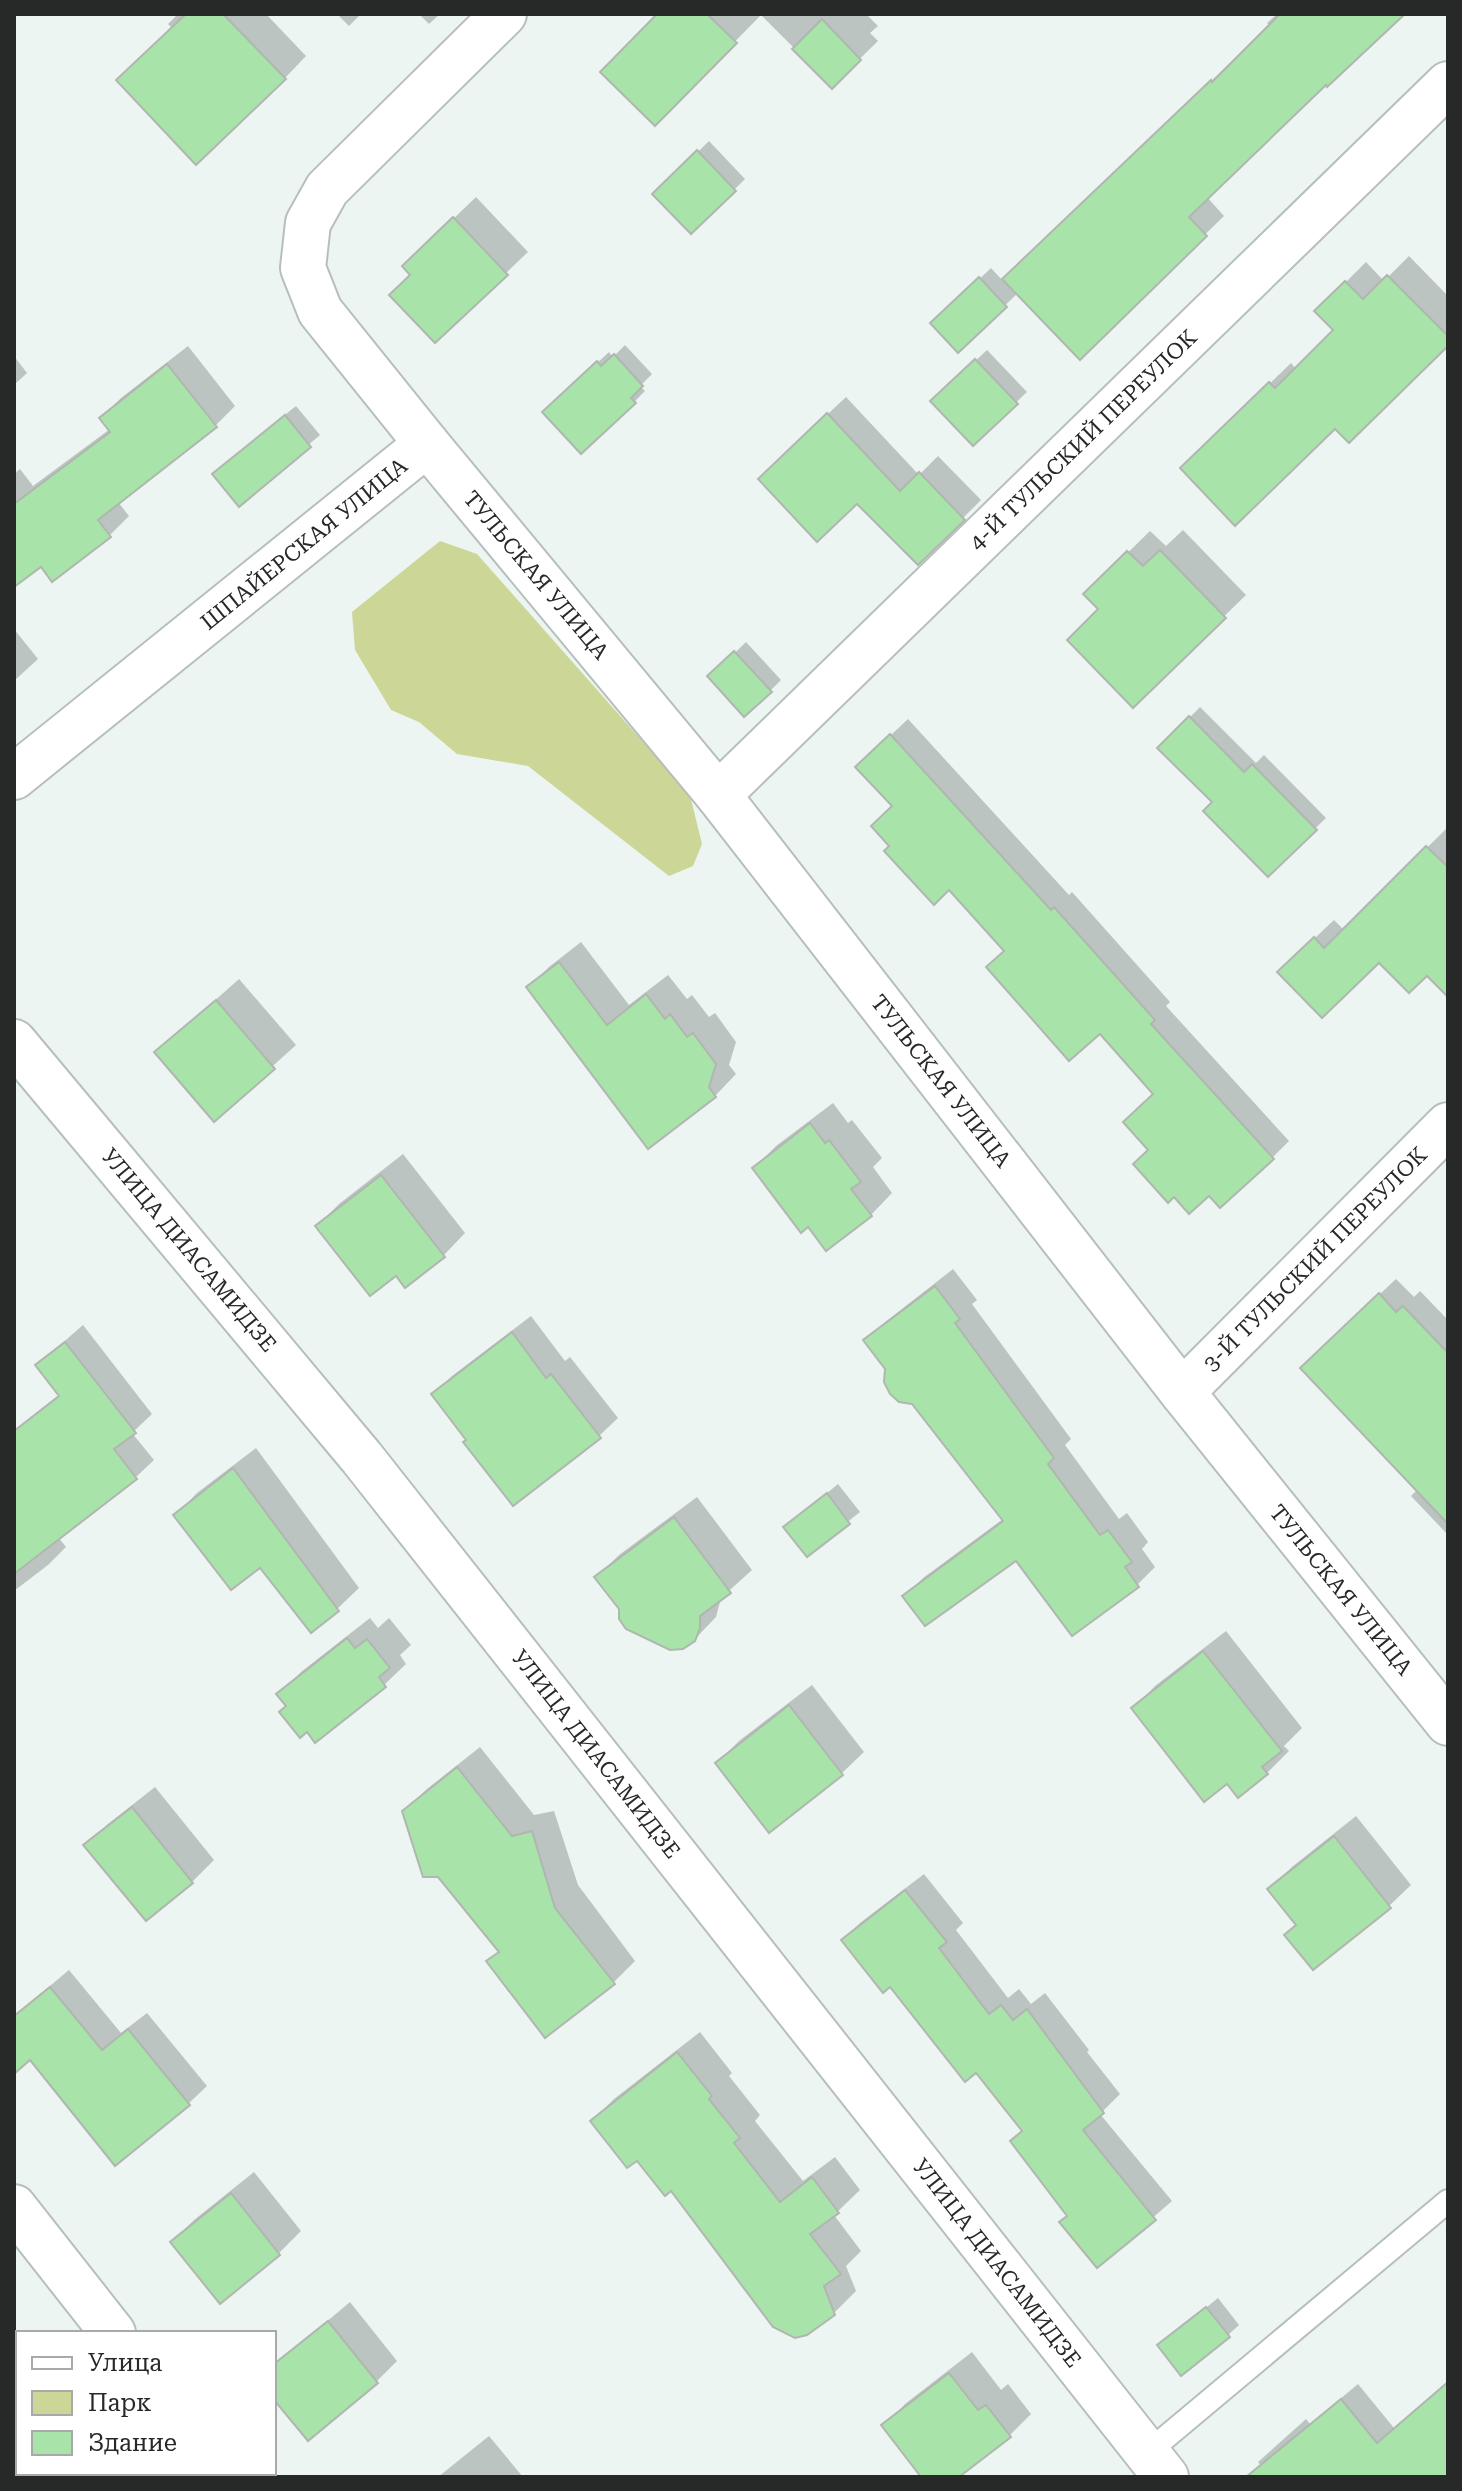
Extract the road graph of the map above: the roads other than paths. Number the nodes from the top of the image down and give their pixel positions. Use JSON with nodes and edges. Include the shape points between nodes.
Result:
{"nodes":[{"id":1,"x":504,"y":14,"type":"edge"},
{"id":2,"x":1448,"y":84,"type":"edge"},
{"id":3,"x":427,"y":444,"type":"junction"},
{"id":4,"x":14,"y":777,"type":"edge"},
{"id":5,"x":718,"y":795,"type":"junction"},
{"id":6,"x":14,"y":1042,"type":"edge"},
{"id":7,"x":1448,"y":1125,"type":"edge"},
{"id":8,"x":1182,"y":1392,"type":"junction"},
{"id":9,"x":1448,"y":1723,"type":"edge"},
{"id":10,"x":1448,"y":2201,"type":"edge"},
{"id":11,"x":14,"y":2207,"type":"edge"},
{"id":12,"x":111,"y":2331,"type":"edge"},
{"id":13,"x":1156,"y":2465,"type":"edge"}],
"edges":[{"from":1,"to":3,"type":"street","name":"ШПАЙЕРСКАЯ УЛИЦА","via":[[327,189],[308,223],[303,268],[320,311]]},
{"from":2,"to":5,"type":"street","name":"4-Й ТУЛЬСКИЙ ПЕРЕУЛОК"},
{"from":3,"to":4,"type":"street","name":"ШПАЙЕРСКАЯ УЛИЦА"},
{"from":3,"to":5,"type":"street","name":"ТУЛЬСКАЯ УЛИЦА"},
{"from":5,"to":8,"type":"street","name":"ТУЛЬСКАЯ УЛИЦА"},
{"from":6,"to":13,"type":"street","name":"УЛИЦА ДИАСАМИДЗЕ","via":[[362,1458]]},
{"from":7,"to":8,"type":"street","name":"3-Й ТУЛЬСКИЙ ПЕРЕУЛОК"},
{"from":8,"to":9,"type":"street","name":"ТУЛЬСКАЯ УЛИЦА"},
{"from":10,"to":13,"type":"lane"},
{"from":11,"to":12,"type":"street"}]}
